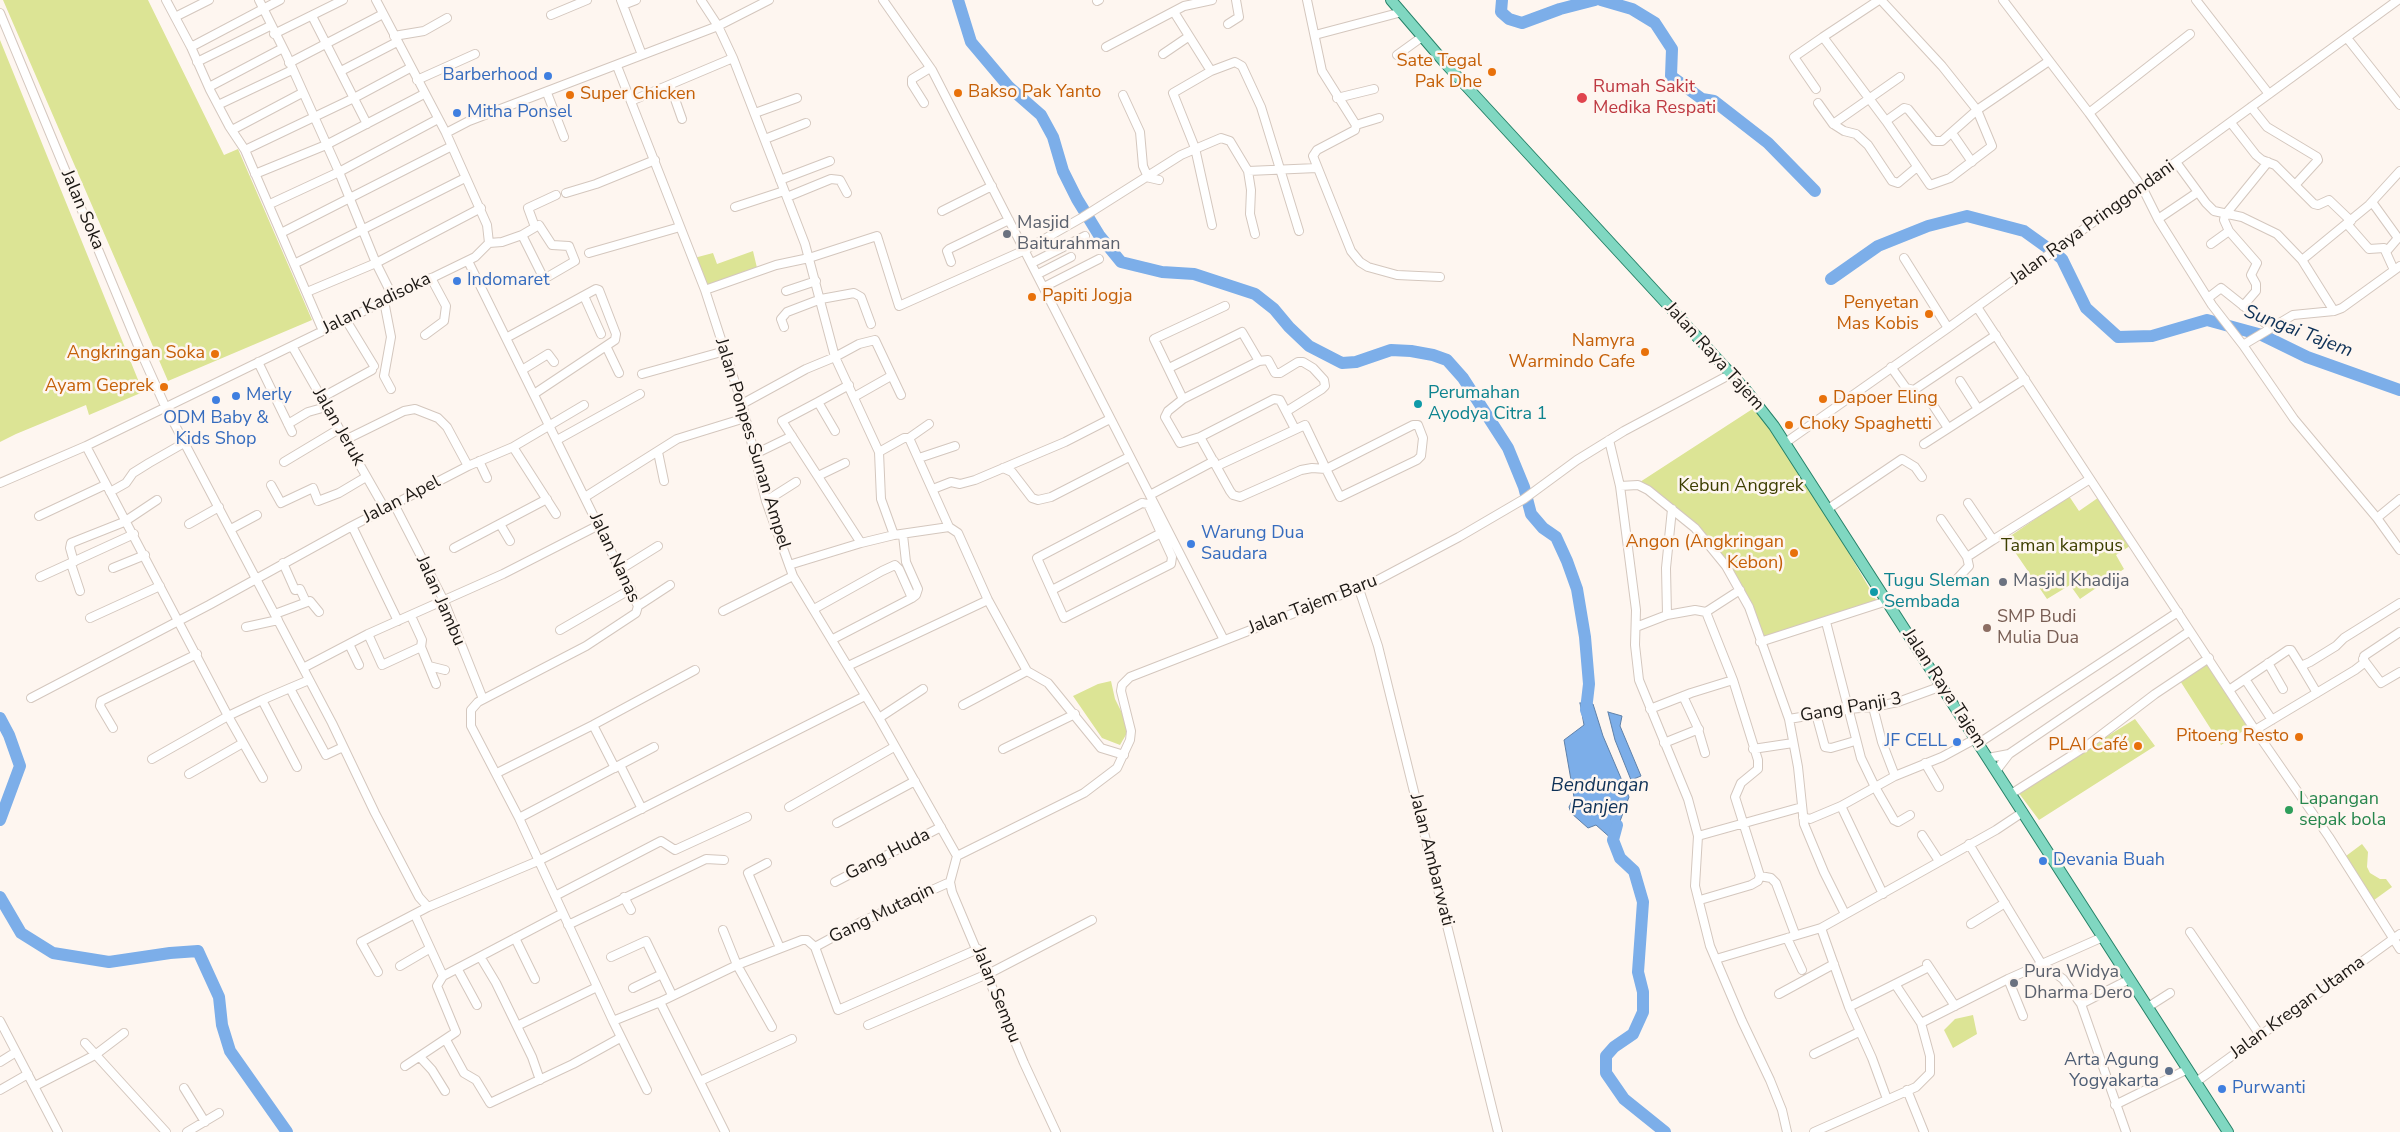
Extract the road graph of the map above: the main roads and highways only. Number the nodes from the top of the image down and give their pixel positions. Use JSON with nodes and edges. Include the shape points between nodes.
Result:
{"nodes":[{"id":1,"x":1391,"y":0,"type":"edge"},
{"id":2,"x":2228,"y":1132,"type":"edge"}],
"edges":[{"from":1,"to":2,"type":"main road","name":"Jalan Raya Tajem","via":[[1758,405],[1786,443]]}]}
